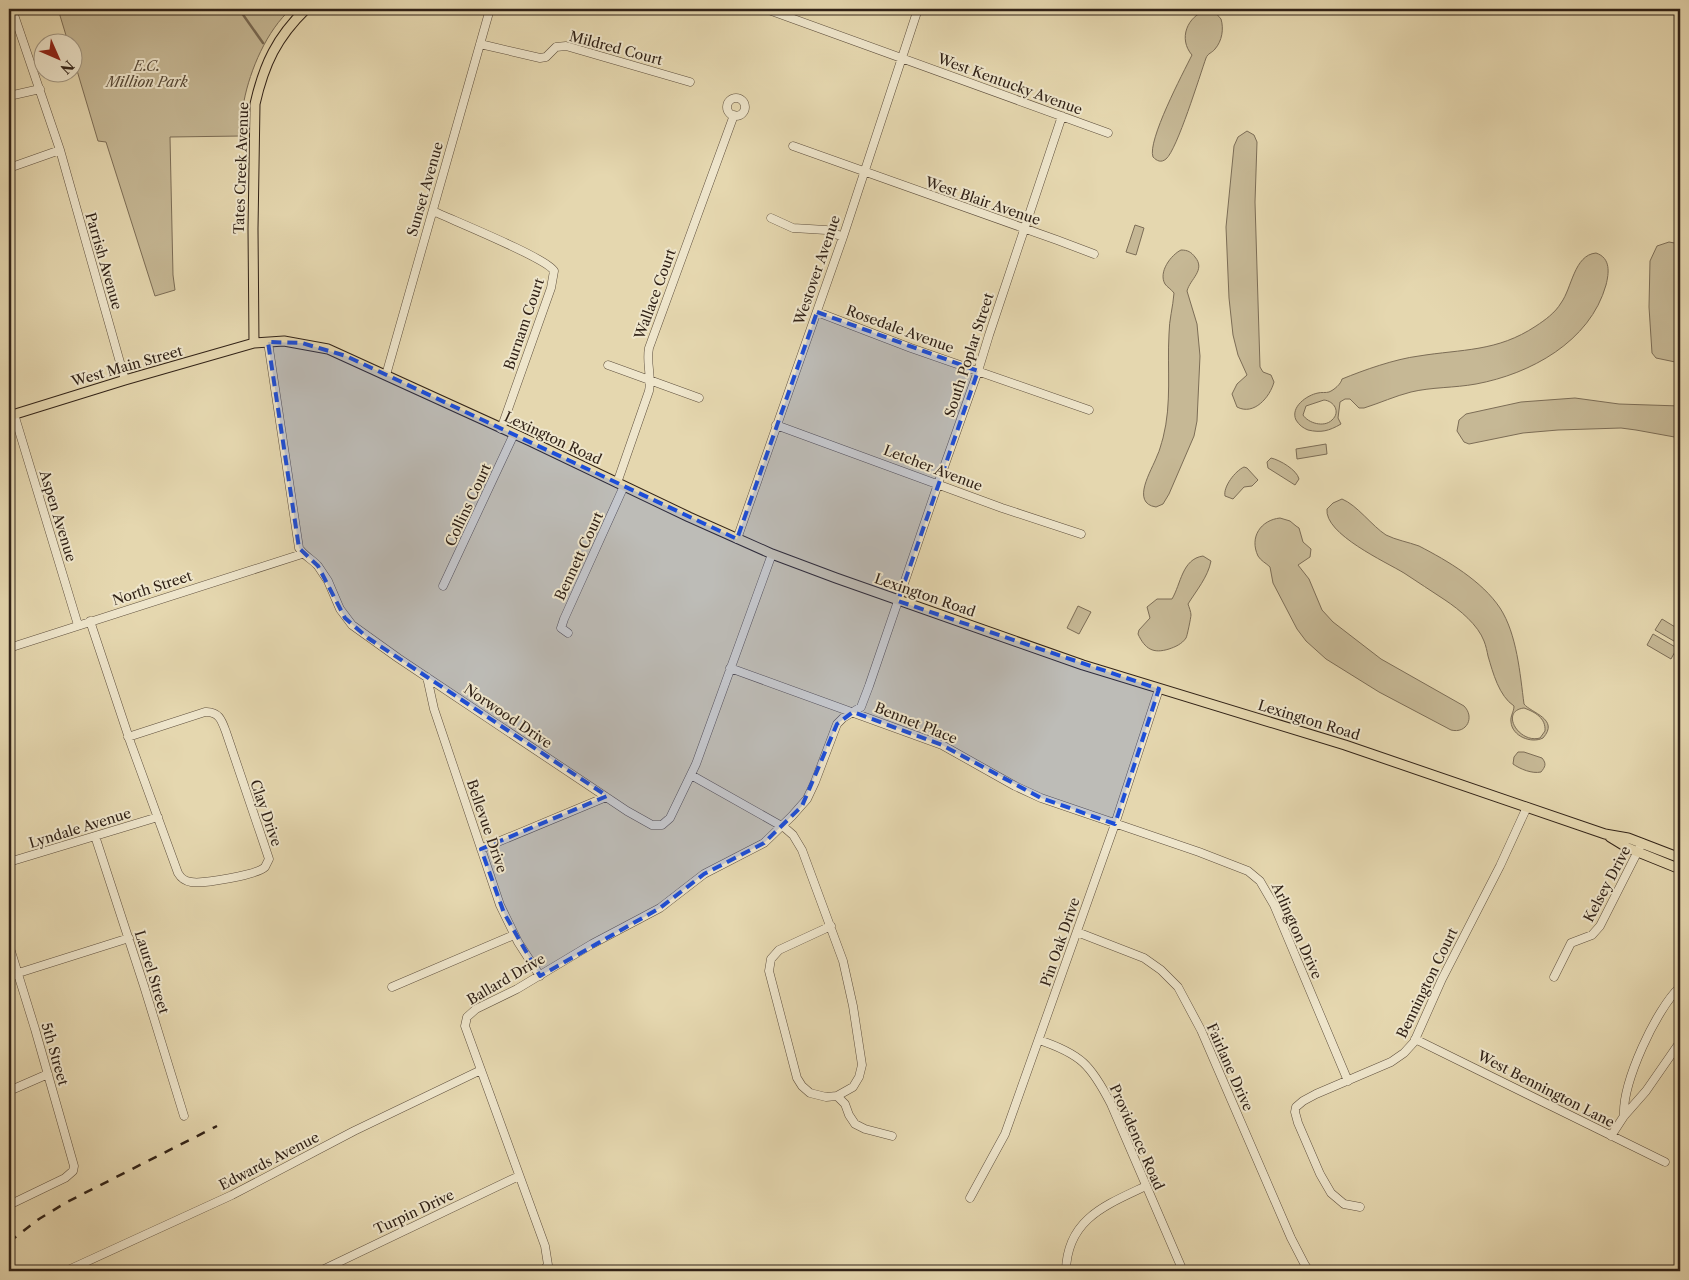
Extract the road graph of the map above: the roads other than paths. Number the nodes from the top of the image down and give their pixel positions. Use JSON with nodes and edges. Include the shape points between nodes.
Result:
{"nodes":[{"id":1,"x":12,"y":9,"type":"edge"},
{"id":2,"x":306,"y":9,"type":"edge"},
{"id":3,"x":490,"y":9,"type":"edge"},
{"id":4,"x":766,"y":9,"type":"edge"},
{"id":5,"x":918,"y":9,"type":"edge"},
{"id":6,"x":480,"y":44,"type":"junction"},
{"id":7,"x":903,"y":59,"type":"junction"},
{"id":8,"x":690,"y":82,"type":"dead end"},
{"id":9,"x":40,"y":89,"type":"junction"},
{"id":10,"x":9,"y":96,"type":"edge"},
{"id":11,"x":734,"y":115,"type":"dead end"},
{"id":12,"x":1062,"y":116,"type":"junction"},
{"id":13,"x":1108,"y":133,"type":"dead end"},
{"id":14,"x":793,"y":146,"type":"dead end"},
{"id":15,"x":60,"y":150,"type":"junction"},
{"id":16,"x":9,"y":168,"type":"edge"},
{"id":17,"x":864,"y":172,"type":"junction"},
{"id":18,"x":432,"y":210,"type":"junction"},
{"id":19,"x":771,"y":218,"type":"dead end"},
{"id":20,"x":1025,"y":228,"type":"junction"},
{"id":21,"x":843,"y":236,"type":"junction"},
{"id":22,"x":1094,"y":254,"type":"dead end"},
{"id":23,"x":817,"y":312,"type":"junction"},
{"id":24,"x":268,"y":342,"type":"junction"},
{"id":25,"x":254,"y":344,"type":"junction"},
{"id":26,"x":608,"y":365,"type":"dead end"},
{"id":27,"x":978,"y":371,"type":"junction"},
{"id":28,"x":386,"y":375,"type":"junction"},
{"id":29,"x":125,"y":380,"type":"junction"},
{"id":30,"x":650,"y":381,"type":"junction"},
{"id":31,"x":699,"y":398,"type":"dead end"},
{"id":32,"x":1089,"y":410,"type":"dead end"},
{"id":33,"x":11,"y":415,"type":"edge"},
{"id":34,"x":776,"y":425,"type":"junction"},
{"id":35,"x":501,"y":428,"type":"junction"},
{"id":36,"x":514,"y":434,"type":"junction"},
{"id":37,"x":938,"y":484,"type":"junction"},
{"id":38,"x":621,"y":485,"type":"junction"},
{"id":39,"x":1081,"y":534,"type":"dead end"},
{"id":40,"x":737,"y":539,"type":"junction"},
{"id":41,"x":302,"y":554,"type":"junction"},
{"id":42,"x":772,"y":554,"type":"junction"},
{"id":43,"x":444,"y":586,"type":"dead end"},
{"id":44,"x":899,"y":601,"type":"junction"},
{"id":45,"x":90,"y":621,"type":"junction"},
{"id":46,"x":78,"y":625,"type":"junction"},
{"id":47,"x":568,"y":633,"type":"dead end"},
{"id":48,"x":9,"y":648,"type":"edge"},
{"id":49,"x":730,"y":668,"type":"junction"},
{"id":50,"x":427,"y":677,"type":"junction"},
{"id":51,"x":1159,"y":688,"type":"junction"},
{"id":52,"x":853,"y":712,"type":"junction"},
{"id":53,"x":128,"y":736,"type":"junction"},
{"id":54,"x":691,"y":775,"type":"junction"},
{"id":55,"x":606,"y":797,"type":"junction"},
{"id":56,"x":1527,"y":807,"type":"junction"},
{"id":57,"x":158,"y":817,"type":"junction"},
{"id":58,"x":1115,"y":824,"type":"junction"},
{"id":59,"x":781,"y":826,"type":"junction"},
{"id":60,"x":95,"y":836,"type":"junction"},
{"id":61,"x":1640,"y":848,"type":"junction"},
{"id":62,"x":481,"y":849,"type":"junction"},
{"id":63,"x":1680,"y":858,"type":"edge"},
{"id":64,"x":9,"y":862,"type":"edge"},
{"id":65,"x":1680,"y":869,"type":"edge"},
{"id":66,"x":831,"y":926,"type":"junction"},
{"id":67,"x":1076,"y":932,"type":"junction"},
{"id":68,"x":514,"y":935,"type":"junction"},
{"id":69,"x":129,"y":938,"type":"junction"},
{"id":70,"x":9,"y":945,"type":"edge"},
{"id":71,"x":18,"y":973,"type":"junction"},
{"id":72,"x":9,"y":976,"type":"edge"},
{"id":73,"x":540,"y":976,"type":"junction"},
{"id":74,"x":1554,"y":976,"type":"dead end"},
{"id":75,"x":392,"y":987,"type":"dead end"},
{"id":76,"x":1680,"y":987,"type":"edge"},
{"id":77,"x":1415,"y":1039,"type":"junction"},
{"id":78,"x":1039,"y":1040,"type":"junction"},
{"id":79,"x":1680,"y":1042,"type":"edge"},
{"id":80,"x":482,"y":1070,"type":"junction"},
{"id":81,"x":48,"y":1074,"type":"junction"},
{"id":82,"x":1348,"y":1081,"type":"junction"},
{"id":83,"x":9,"y":1090,"type":"edge"},
{"id":84,"x":837,"y":1096,"type":"junction"},
{"id":85,"x":184,"y":1116,"type":"dead end"},
{"id":86,"x":1624,"y":1116,"type":"junction"},
{"id":87,"x":892,"y":1136,"type":"dead end"},
{"id":88,"x":1611,"y":1136,"type":"junction"},
{"id":89,"x":1665,"y":1162,"type":"dead end"},
{"id":90,"x":519,"y":1176,"type":"junction"},
{"id":91,"x":1146,"y":1186,"type":"junction"},
{"id":92,"x":970,"y":1198,"type":"dead end"},
{"id":93,"x":9,"y":1205,"type":"edge"},
{"id":94,"x":1360,"y":1207,"type":"dead end"},
{"id":95,"x":546,"y":1268,"type":"edge"},
{"id":96,"x":1306,"y":1269,"type":"edge"},
{"id":97,"x":66,"y":1271,"type":"edge"},
{"id":98,"x":320,"y":1271,"type":"edge"},
{"id":99,"x":1066,"y":1271,"type":"edge"},
{"id":100,"x":1183,"y":1271,"type":"edge"}],
"edges":[{"from":1,"to":9,"type":"street","name":"Parrish Avenue"},
{"from":2,"to":25,"type":"main road","name":"Tates Creek Avenue","via":[[270,55],[255,104]]},
{"from":3,"to":6,"type":"street","name":"Sunset Avenue"},
{"from":4,"to":7,"type":"street","name":"West Kentucky Avenue"},
{"from":5,"to":7,"type":"street","name":"Westover Avenue"},
{"from":6,"to":8,"type":"street","name":"Mildred Court","via":[[540,58],[546,57],[556,47],[566,46]]},
{"from":6,"to":18,"type":"street","name":"Sunset Avenue"},
{"from":7,"to":12,"type":"street","name":"West Kentucky Avenue"},
{"from":7,"to":17,"type":"street","name":"Westover Avenue"},
{"from":9,"to":10,"type":"street"},
{"from":9,"to":15,"type":"street","name":"Parrish Avenue"},
{"from":11,"to":30,"type":"street","name":"Wallace Court","via":[[649,348]]},
{"from":12,"to":13,"type":"street","name":"West Kentucky Avenue"},
{"from":12,"to":20,"type":"street","name":"South Poplar Street"},
{"from":14,"to":17,"type":"street","name":"West Blair Avenue"},
{"from":15,"to":16,"type":"street"},
{"from":15,"to":29,"type":"street","name":"Parrish Avenue"},
{"from":17,"to":20,"type":"street","name":"West Blair Avenue"},
{"from":17,"to":21,"type":"street","name":"Westover Avenue"},
{"from":18,"to":28,"type":"street","name":"Sunset Avenue"},
{"from":18,"to":35,"type":"street","name":"Burnam Court","via":[[535,257],[552,266],[554,271],[551,288]]},
{"from":19,"to":21,"type":"street","via":[[793,228],[826,230]]},
{"from":20,"to":22,"type":"street","name":"West Blair Avenue"},
{"from":20,"to":27,"type":"street","name":"South Poplar Street"},
{"from":21,"to":23,"type":"street","name":"Westover Avenue"},
{"from":23,"to":27,"type":"street","name":"Rosedale Avenue"},
{"from":23,"to":34,"type":"street","name":"Westover Avenue"},
{"from":24,"to":25,"type":"main road","name":"Lexington Road"},
{"from":24,"to":28,"type":"main road","name":"Lexington Road","via":[[293,342],[328,349]]},
{"from":24,"to":41,"type":"street","via":[[297,543]]},
{"from":25,"to":29,"type":"main road","name":"West Main Street"},
{"from":26,"to":30,"type":"street"},
{"from":27,"to":32,"type":"street","name":"Rosedale Avenue"},
{"from":27,"to":37,"type":"street","name":"South Poplar Street"},
{"from":28,"to":35,"type":"main road","name":"Lexington Road"},
{"from":29,"to":33,"type":"main road","name":"West Main Street"},
{"from":30,"to":31,"type":"street"},
{"from":30,"to":38,"type":"street","name":"Wallace Court"},
{"from":33,"to":46,"type":"street","name":"Aspen Avenue"},
{"from":34,"to":37,"type":"street","name":"Letcher Avenue"},
{"from":34,"to":40,"type":"street","name":"Westover Avenue"},
{"from":35,"to":36,"type":"main road","name":"Lexington Road"},
{"from":36,"to":38,"type":"main road","name":"Lexington Road"},
{"from":36,"to":43,"type":"street","name":"Collins Court"},
{"from":37,"to":39,"type":"street","name":"Letcher Avenue"},
{"from":37,"to":44,"type":"street","name":"South Poplar Street"},
{"from":38,"to":40,"type":"main road","name":"Lexington Road"},
{"from":38,"to":47,"type":"street","name":"Bennett Court","via":[[616,506],[564,619],[561,628]]},
{"from":40,"to":42,"type":"main road","name":"Lexington Road"},
{"from":41,"to":45,"type":"street","name":"North Street"},
{"from":41,"to":50,"type":"street","name":"Norwood Drive","via":[[314,560],[352,625]]},
{"from":42,"to":44,"type":"main road","name":"Lexington Road"},
{"from":42,"to":49,"type":"street","name":"Norwood Drive"},
{"from":44,"to":51,"type":"main road","name":"Lexington Road"},
{"from":44,"to":52,"type":"street","name":"South Poplar Street","via":[[863,703]]},
{"from":45,"to":46,"type":"street","name":"North Street"},
{"from":45,"to":53,"type":"street","name":"Clay Drive"},
{"from":46,"to":48,"type":"street","name":"North Street"},
{"from":49,"to":52,"type":"street","name":"Bennet Place"},
{"from":49,"to":54,"type":"street","name":"Norwood Drive"},
{"from":50,"to":55,"type":"street","name":"Norwood Drive"},
{"from":50,"to":62,"type":"street","name":"Bellevue Drive","via":[[434,709]]},
{"from":51,"to":56,"type":"main road","name":"Lexington Road","via":[[1329,740]]},
{"from":51,"to":58,"type":"street","name":"Pin Oak Drive"},
{"from":52,"to":58,"type":"street","name":"Bennet Place","via":[[942,745],[1041,798]]},
{"from":52,"to":59,"type":"street","name":"Ballard Drive","via":[[837,724],[806,799]]},
{"from":53,"to":57,"type":"street","name":"Clay Drive"},
{"from":53,"to":57,"type":"street","name":"Clay Drive","via":[[205,712],[218,716],[265,847],[267,864],[263,870],[253,874],[202,882],[187,881],[178,873]]},
{"from":54,"to":55,"type":"street","name":"Norwood Drive","via":[[670,818],[662,825],[648,823]]},
{"from":54,"to":59,"type":"street"},
{"from":55,"to":62,"type":"street"},
{"from":56,"to":61,"type":"main road","name":"Lexington Road","via":[[1605,834],[1628,838]]},
{"from":56,"to":77,"type":"street","name":"Bennington Court"},
{"from":57,"to":60,"type":"street","name":"Lyndale Avenue"},
{"from":58,"to":67,"type":"street","name":"Pin Oak Drive"},
{"from":58,"to":82,"type":"street","name":"Arlington Drive","via":[[1255,875],[1274,905]]},
{"from":59,"to":66,"type":"street","via":[[793,835],[802,850]]},
{"from":59,"to":73,"type":"street","name":"Ballard Drive","via":[[759,847],[704,874],[660,908]]},
{"from":60,"to":64,"type":"street","name":"Lyndale Avenue"},
{"from":60,"to":69,"type":"street","name":"Laurel Street"},
{"from":61,"to":63,"type":"main road","name":"Lexington Road"},
{"from":61,"to":65,"type":"main road","name":"Lexington Road"},
{"from":61,"to":74,"type":"street","name":"Kelsey Drive","via":[[1600,926],[1592,934],[1571,943]]},
{"from":62,"to":68,"type":"street","name":"Bellevue Drive"},
{"from":66,"to":84,"type":"street","via":[[848,979],[861,1058],[861,1071],[856,1082]]},
{"from":66,"to":84,"type":"street","via":[[779,950],[771,959],[769,971],[799,1082],[815,1095]]},
{"from":67,"to":78,"type":"street","name":"Pin Oak Drive"},
{"from":67,"to":96,"type":"street","name":"Fairlane Drive","via":[[1144,958],[1178,987],[1201,1030]]},
{"from":68,"to":73,"type":"street","name":"Bellevue Drive"},
{"from":68,"to":75,"type":"street"},
{"from":69,"to":71,"type":"street"},
{"from":69,"to":85,"type":"street","name":"Laurel Street"},
{"from":70,"to":71,"type":"street","name":"5th Street"},
{"from":71,"to":72,"type":"street"},
{"from":71,"to":81,"type":"street","name":"5th Street"},
{"from":73,"to":80,"type":"street","name":"Ballard Drive","via":[[476,1009],[467,1017],[465,1026]]},
{"from":76,"to":86,"type":"street","via":[[1660,1013],[1639,1055]]},
{"from":77,"to":82,"type":"street","name":"Bennington Court","via":[[1398,1058]]},
{"from":77,"to":88,"type":"street","name":"West Bennington Lane"},
{"from":78,"to":91,"type":"street","name":"Providence Road","via":[[1072,1053],[1097,1078]]},
{"from":78,"to":92,"type":"street","name":"Pin Oak Drive","via":[[1006,1134]]},
{"from":79,"to":86,"type":"street"},
{"from":80,"to":90,"type":"street","name":"Ballard Drive"},
{"from":80,"to":97,"type":"street","name":"Edwards Avenue","via":[[224,1198]]},
{"from":81,"to":83,"type":"street"},
{"from":81,"to":93,"type":"street","name":"5th Street","via":[[73,1159],[73,1171]]},
{"from":82,"to":94,"type":"street","name":"Bennington Court","via":[[1303,1101],[1295,1112],[1312,1157],[1331,1193],[1344,1204]]},
{"from":84,"to":87,"type":"street","via":[[855,1124]]},
{"from":86,"to":88,"type":"street"},
{"from":88,"to":89,"type":"street","name":"West Bennington Lane"},
{"from":90,"to":95,"type":"street","name":"Ballard Drive","via":[[546,1246]]},
{"from":90,"to":98,"type":"street","name":"Turpin Drive"},
{"from":91,"to":99,"type":"street","via":[[1104,1206],[1082,1224],[1069,1248]]},
{"from":91,"to":100,"type":"street","name":"Providence Road"}]}
